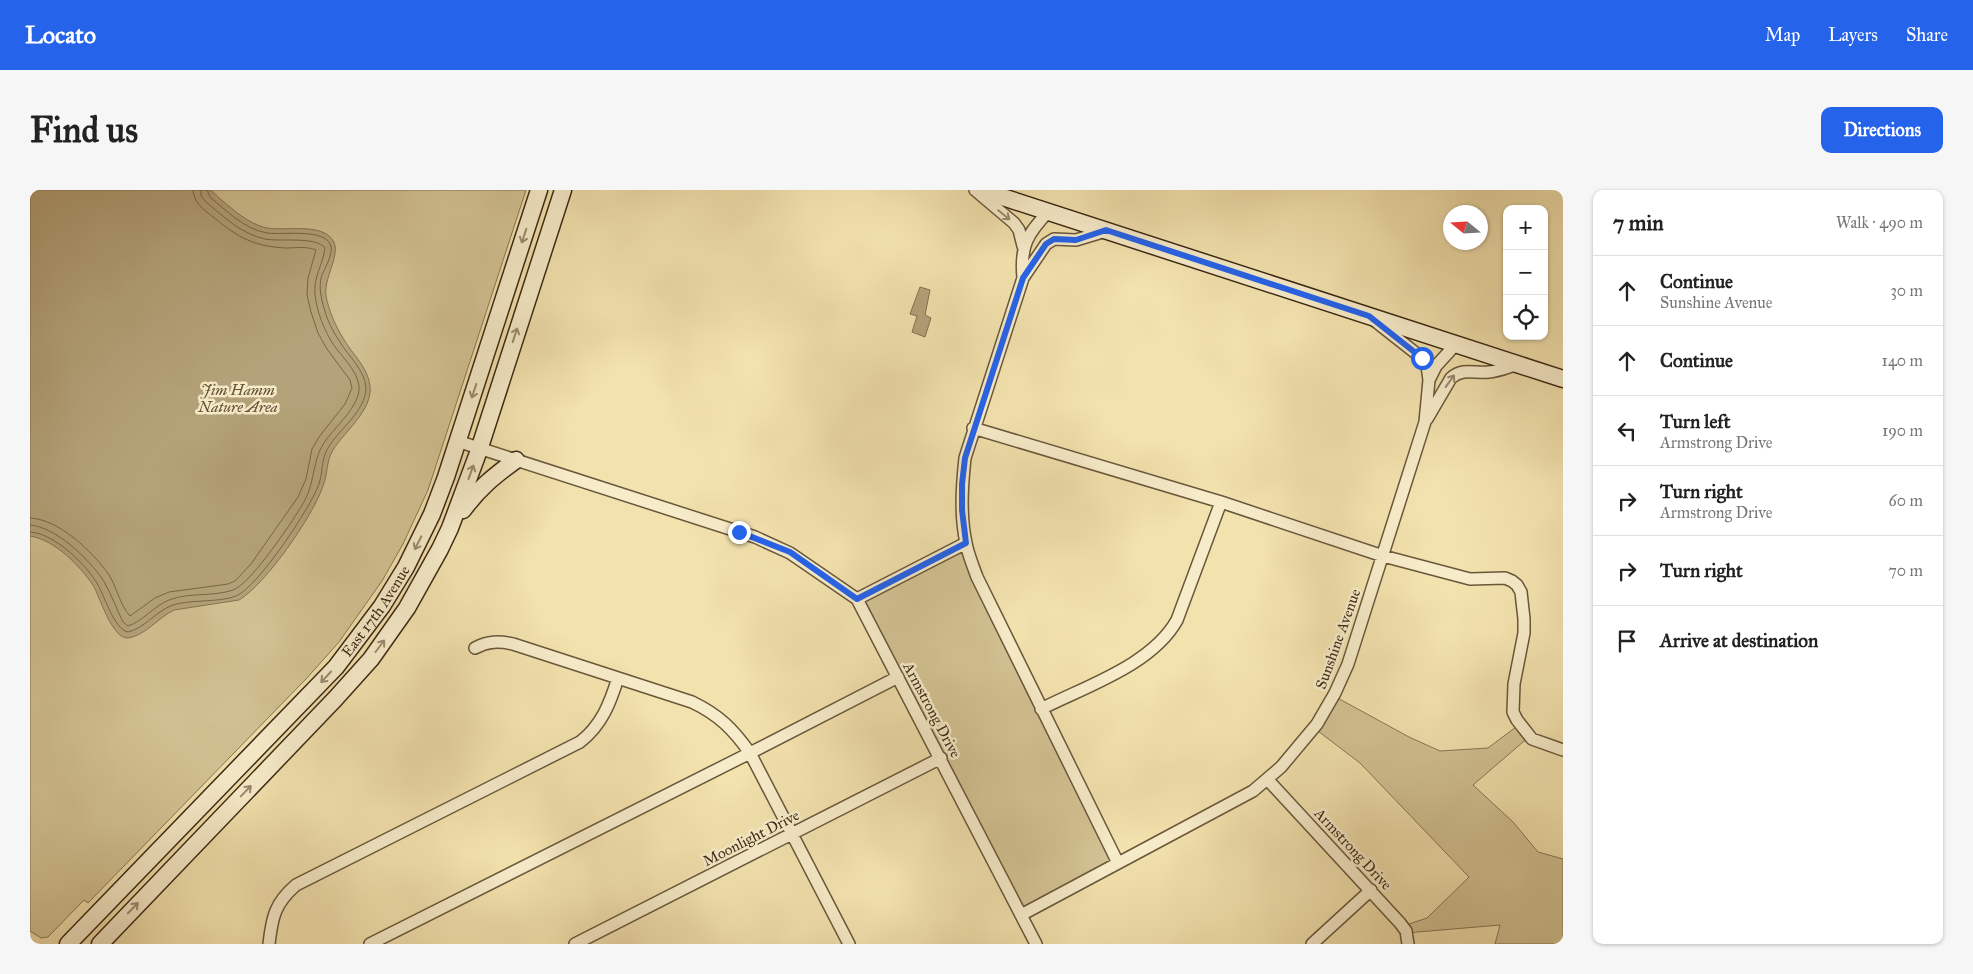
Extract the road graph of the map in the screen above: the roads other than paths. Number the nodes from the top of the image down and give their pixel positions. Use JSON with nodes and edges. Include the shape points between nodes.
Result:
{"nodes":[{"id":1,"x":539,"y":190,"type":"edge"},
{"id":2,"x":563,"y":190,"type":"edge"},
{"id":3,"x":975,"y":190,"type":"edge"},
{"id":4,"x":981,"y":190,"type":"edge"},
{"id":5,"x":1049,"y":211,"type":"junction"},
{"id":6,"x":1106,"y":230,"type":"junction"},
{"id":7,"x":1023,"y":246,"type":"junction"},
{"id":8,"x":1023,"y":278,"type":"junction"},
{"id":9,"x":1369,"y":316,"type":"junction"},
{"id":10,"x":1456,"y":344,"type":"junction"},
{"id":11,"x":1518,"y":365,"type":"junction"},
{"id":12,"x":1563,"y":379,"type":"edge"},
{"id":13,"x":1429,"y":380,"type":"junction"},
{"id":14,"x":1424,"y":422,"type":"junction"},
{"id":15,"x":973,"y":428,"type":"junction"},
{"id":16,"x":457,"y":441,"type":"junction"},
{"id":17,"x":479,"y":448,"type":"junction"},
{"id":18,"x":516,"y":460,"type":"junction"},
{"id":19,"x":1221,"y":502,"type":"junction"},
{"id":20,"x":450,"y":528,"type":"junction"},
{"id":21,"x":966,"y":543,"type":"junction"},
{"id":22,"x":1383,"y":556,"type":"junction"},
{"id":23,"x":857,"y":599,"type":"junction"},
{"id":24,"x":475,"y":648,"type":"dead end"},
{"id":25,"x":898,"y":677,"type":"junction"},
{"id":26,"x":618,"y":678,"type":"junction"},
{"id":27,"x":1041,"y":709,"type":"junction"},
{"id":28,"x":1563,"y":750,"type":"edge"},
{"id":29,"x":750,"y":753,"type":"junction"},
{"id":30,"x":941,"y":758,"type":"junction"},
{"id":31,"x":1268,"y":780,"type":"junction"},
{"id":32,"x":792,"y":834,"type":"junction"},
{"id":33,"x":1118,"y":863,"type":"junction"},
{"id":34,"x":1371,"y":890,"type":"junction"},
{"id":35,"x":1021,"y":915,"type":"junction"},
{"id":36,"x":68,"y":944,"type":"edge"},
{"id":37,"x":100,"y":944,"type":"edge"},
{"id":38,"x":269,"y":944,"type":"edge"},
{"id":39,"x":370,"y":944,"type":"edge"},
{"id":40,"x":575,"y":944,"type":"edge"},
{"id":41,"x":849,"y":944,"type":"edge"},
{"id":42,"x":1036,"y":944,"type":"edge"},
{"id":43,"x":1312,"y":944,"type":"edge"},
{"id":44,"x":1408,"y":944,"type":"edge"}],
"edges":[{"from":1,"to":16,"type":"main road","name":"East 17th Avenue","one_way":true},
{"from":17,"to":2,"type":"main road","name":"East 17th Avenue","one_way":true},
{"from":3,"to":7,"type":"street","one_way":true,"via":[[1014,223]]},
{"from":4,"to":5,"type":"main road"},
{"from":5,"to":6,"type":"main road"},
{"from":5,"to":7,"type":"street","via":[[1030,232]]},
{"from":6,"to":8,"type":"street","via":[[1076,240],[1054,239],[1046,244]]},
{"from":6,"to":9,"type":"main road"},
{"from":7,"to":8,"type":"street"},
{"from":8,"to":15,"type":"street"},
{"from":9,"to":10,"type":"main road"},
{"from":9,"to":13,"type":"street","name":"Sunshine Avenue","via":[[1422,358]]},
{"from":10,"to":11,"type":"main road"},
{"from":10,"to":13,"type":"street","name":"Sunshine Avenue","via":[[1436,366]]},
{"from":11,"to":12,"type":"main road"},
{"from":14,"to":11,"type":"street","name":"Sunshine Avenue","one_way":true,"via":[[1457,373],[1467,370],[1488,373]]},
{"from":13,"to":14,"type":"street","name":"Sunshine Avenue"},
{"from":14,"to":22,"type":"street","name":"Sunshine Avenue"},
{"from":15,"to":19,"type":"street"},
{"from":15,"to":21,"type":"street","via":[[962,484]]},
{"from":16,"to":17,"type":"street"},
{"from":16,"to":36,"type":"main road","name":"East 17th Avenue","one_way":true,"via":[[421,537],[393,588],[356,643]]},
{"from":17,"to":18,"type":"street"},
{"from":20,"to":17,"type":"main road","name":"East 17th Avenue","one_way":true},
{"from":18,"to":20,"type":"main road","via":[[476,491]]},
{"from":18,"to":23,"type":"street","via":[[755,537],[790,552]]},
{"from":19,"to":22,"type":"street"},
{"from":19,"to":27,"type":"street","via":[[1177,620],[1168,634],[1143,658]]},
{"from":37,"to":20,"type":"main road","name":"East 17th Avenue","one_way":true,"via":[[358,673],[407,608]]},
{"from":21,"to":23,"type":"street"},
{"from":21,"to":27,"type":"street","via":[[976,576]]},
{"from":22,"to":28,"type":"street","via":[[1470,580],[1504,578],[1516,584],[1522,596],[1524,629],[1514,684],[1513,712],[1532,739]]},
{"from":22,"to":31,"type":"street","name":"Sunshine Avenue","via":[[1348,664],[1335,693],[1317,724]]},
{"from":23,"to":25,"type":"street","name":"Armstrong Drive"},
{"from":24,"to":26,"type":"street","via":[[486,642],[513,644]]},
{"from":25,"to":29,"type":"street"},
{"from":25,"to":30,"type":"street","name":"Armstrong Drive"},
{"from":26,"to":29,"type":"street","via":[[705,708],[728,725]]},
{"from":26,"to":38,"type":"street","via":[[603,717],[580,742],[296,885],[276,908]]},
{"from":27,"to":33,"type":"street"},
{"from":29,"to":32,"type":"street"},
{"from":29,"to":39,"type":"street"},
{"from":30,"to":32,"type":"street","name":"Moonlight Drive"},
{"from":30,"to":35,"type":"street","name":"Armstrong Drive"},
{"from":31,"to":33,"type":"street","name":"Sunshine Avenue","via":[[1238,801]]},
{"from":31,"to":34,"type":"street","name":"Armstrong Drive"},
{"from":32,"to":40,"type":"street","name":"Moonlight Drive"},
{"from":32,"to":41,"type":"street"},
{"from":33,"to":35,"type":"street","name":"Sunshine Avenue"},
{"from":34,"to":43,"type":"street"},
{"from":34,"to":44,"type":"street","name":"Armstrong Drive","via":[[1403,926]]},
{"from":35,"to":42,"type":"street","name":"Armstrong Drive"}]}
